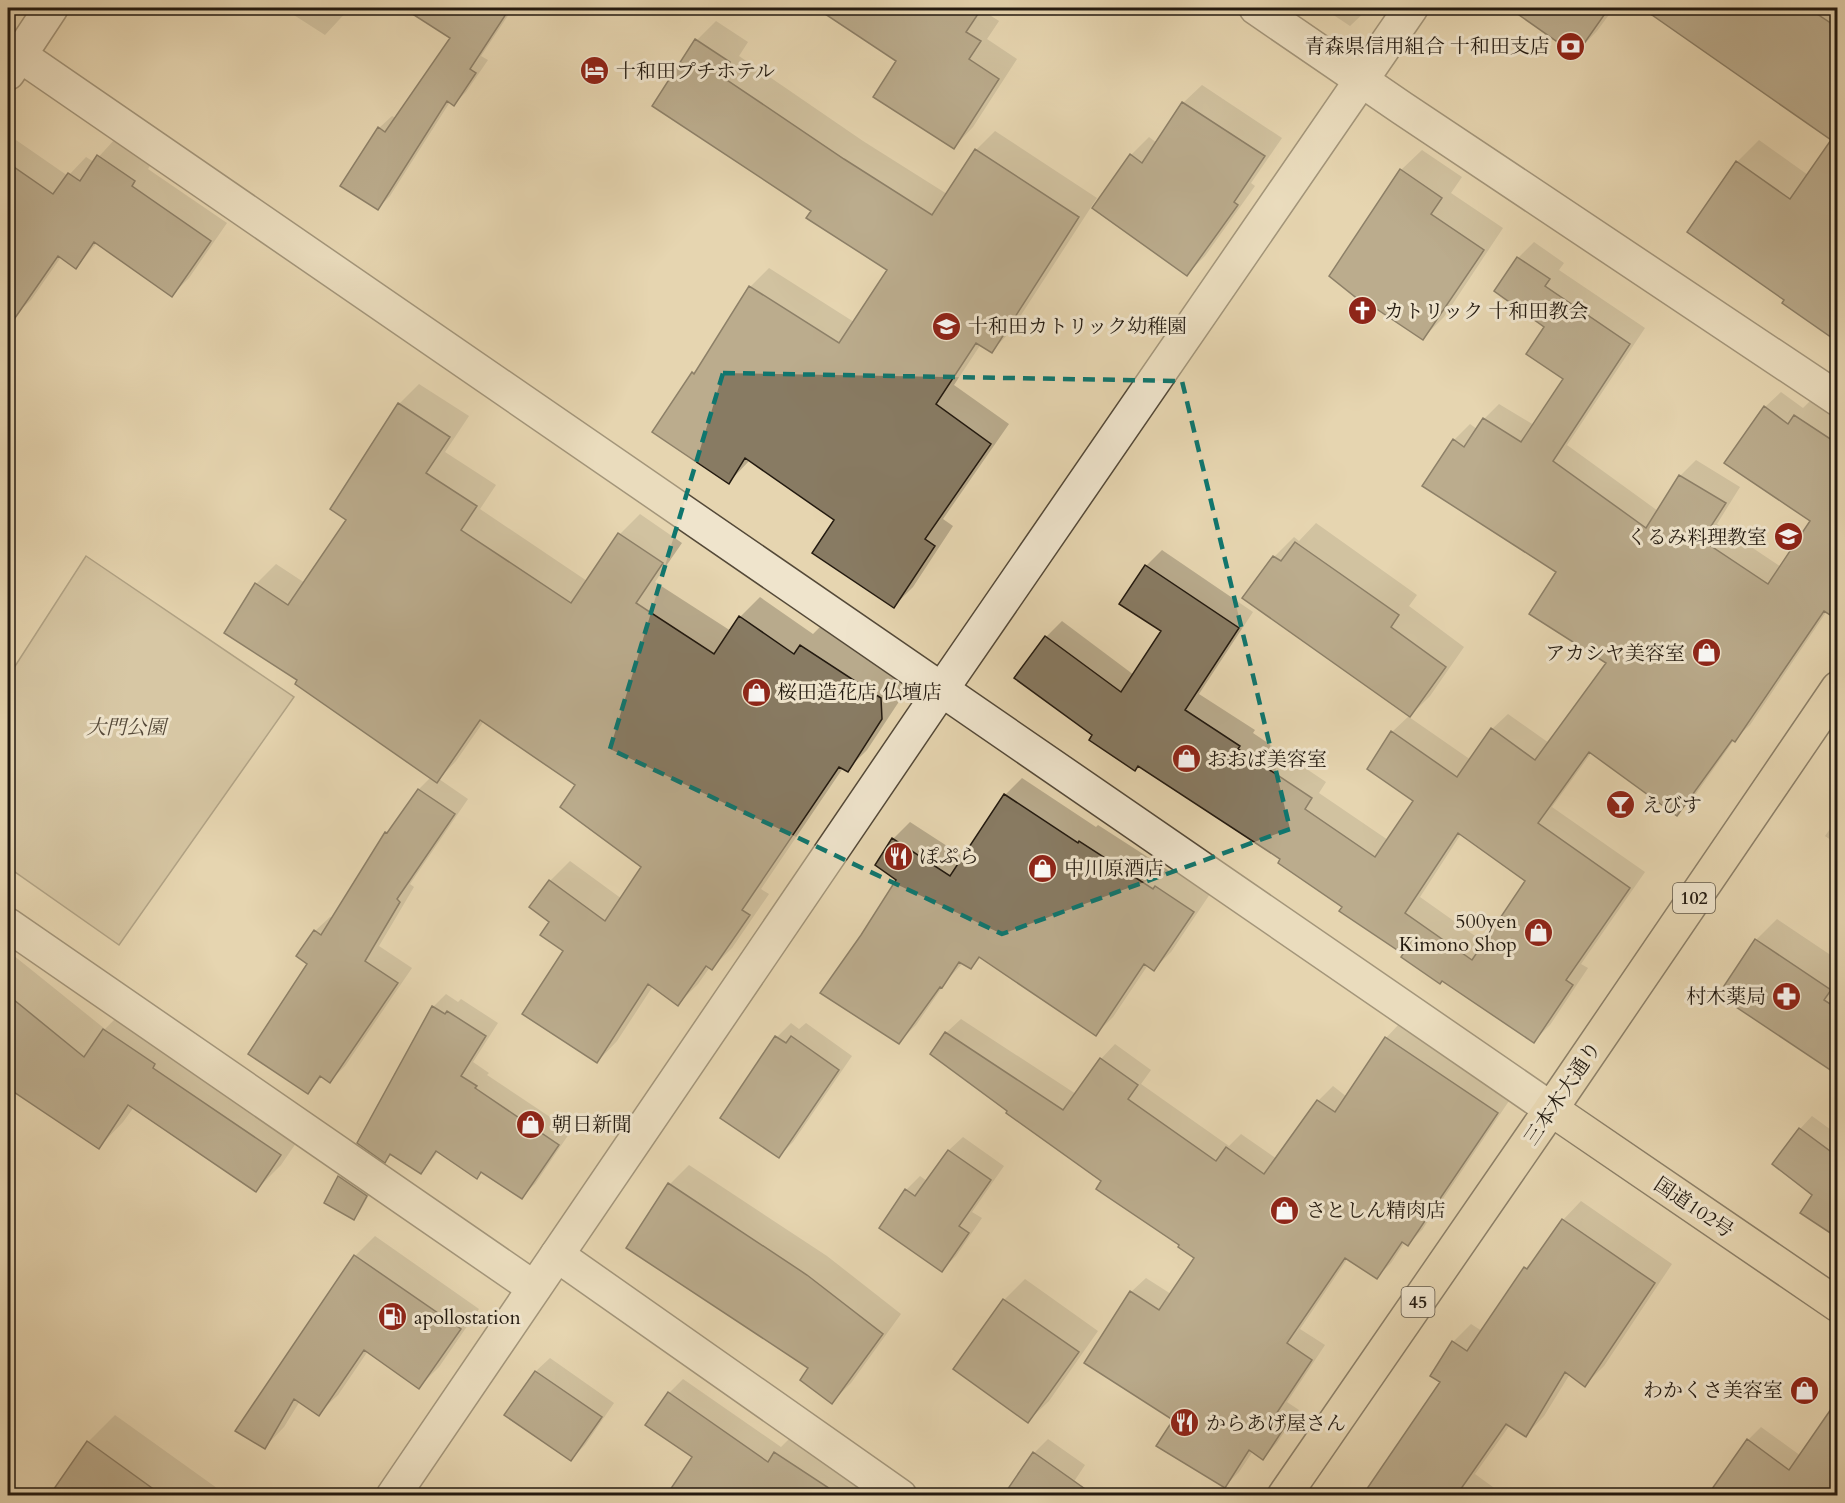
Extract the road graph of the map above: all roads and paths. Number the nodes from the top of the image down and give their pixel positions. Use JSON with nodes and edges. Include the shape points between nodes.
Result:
{"nodes":[{"id":1,"x":51,"y":8,"type":"edge"},
{"id":2,"x":1256,"y":8,"type":"edge"},
{"id":3,"x":1411,"y":8,"type":"edge"},
{"id":4,"x":12,"y":58,"type":"edge"},
{"id":5,"x":1363,"y":80,"type":"junction"},
{"id":6,"x":1838,"y":399,"type":"edge"},
{"id":7,"x":1838,"y":688,"type":"edge"},
{"id":8,"x":942,"y":689,"type":"junction"},
{"id":9,"x":8,"y":925,"type":"edge"},
{"id":10,"x":1551,"y":1109,"type":"junction"},
{"id":11,"x":557,"y":1255,"type":"junction"},
{"id":12,"x":534,"y":1288,"type":"junction"},
{"id":13,"x":1838,"y":1305,"type":"edge"},
{"id":14,"x":393,"y":1496,"type":"edge"},
{"id":15,"x":900,"y":1496,"type":"edge"},
{"id":16,"x":1284,"y":1496,"type":"edge"}],
"edges":[{"from":1,"to":4,"type":"street"},
{"from":2,"to":5,"type":"street"},
{"from":3,"to":5,"type":"street"},
{"from":4,"to":8,"type":"street"},
{"from":5,"to":6,"type":"street"},
{"from":5,"to":8,"type":"street"},
{"from":7,"to":10,"type":"main road","name":"三本木大通り","number":"102"},
{"from":8,"to":10,"type":"street"},
{"from":8,"to":11,"type":"street"},
{"from":9,"to":12,"type":"street"},
{"from":10,"to":13,"type":"main road","name":"国道102号"},
{"from":10,"to":16,"type":"main road","name":"三本木大通り","number":"45"},
{"from":11,"to":12,"type":"street"},
{"from":11,"to":15,"type":"street"},
{"from":12,"to":14,"type":"street"}]}
